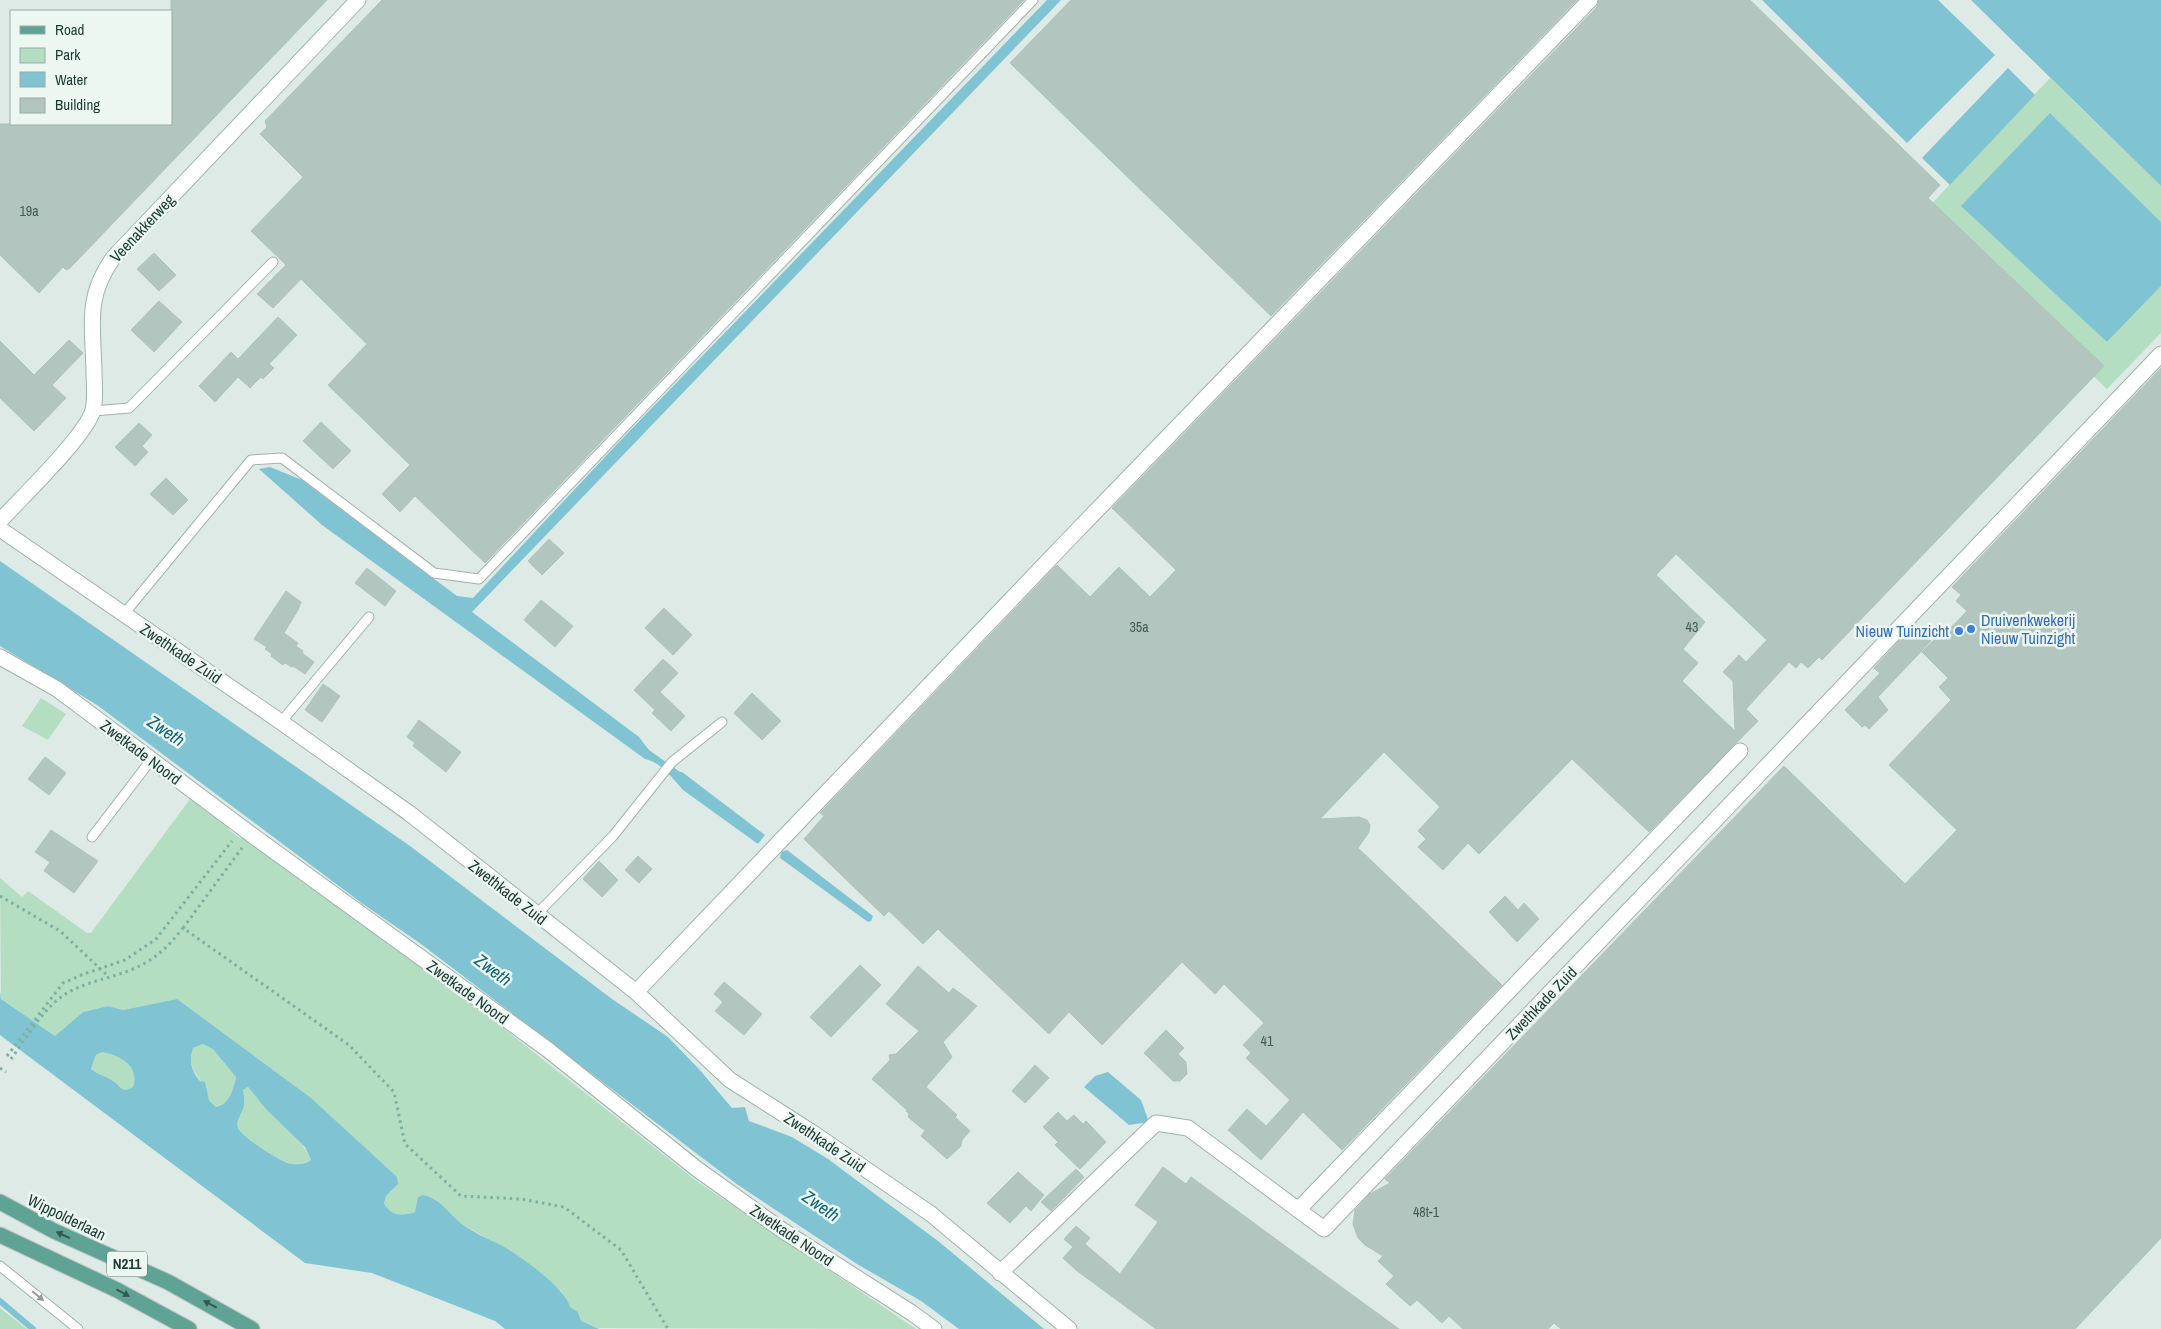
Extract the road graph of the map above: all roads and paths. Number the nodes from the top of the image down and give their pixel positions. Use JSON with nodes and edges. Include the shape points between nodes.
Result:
{"nodes":[{"id":1,"x":358,"y":0,"type":"edge"},
{"id":2,"x":1033,"y":0,"type":"edge"},
{"id":3,"x":1590,"y":0,"type":"edge"},
{"id":4,"x":273,"y":262,"type":"dead end"},
{"id":5,"x":2161,"y":354,"type":"edge"},
{"id":6,"x":93,"y":411,"type":"junction"},
{"id":7,"x":0,"y":521,"type":"edge"},
{"id":8,"x":0,"y":529,"type":"edge"},
{"id":9,"x":124,"y":614,"type":"junction"},
{"id":10,"x":369,"y":617,"type":"dead end"},
{"id":11,"x":0,"y":657,"type":"edge"},
{"id":12,"x":281,"y":722,"type":"junction"},
{"id":13,"x":722,"y":722,"type":"dead end"},
{"id":14,"x":1740,"y":751,"type":"dead end"},
{"id":15,"x":151,"y":760,"type":"junction"},
{"id":16,"x":247,"y":831,"type":"junction"},
{"id":17,"x":92,"y":836,"type":"dead end"},
{"id":18,"x":0,"y":896,"type":"edge"},
{"id":19,"x":536,"y":915,"type":"junction"},
{"id":20,"x":183,"y":928,"type":"junction"},
{"id":21,"x":101,"y":968,"type":"junction"},
{"id":22,"x":108,"y":976,"type":"junction"},
{"id":23,"x":636,"y":992,"type":"junction"},
{"id":24,"x":42,"y":1013,"type":"junction"},
{"id":25,"x":7,"y":1056,"type":"dead end"},
{"id":26,"x":11,"y":1058,"type":"dead end"},
{"id":27,"x":0,"y":1068,"type":"edge"},
{"id":28,"x":6,"y":1072,"type":"dead end"},
{"id":29,"x":0,"y":1202,"type":"edge"},
{"id":30,"x":1298,"y":1210,"type":"junction"},
{"id":31,"x":0,"y":1234,"type":"edge"},
{"id":32,"x":0,"y":1266,"type":"edge"},
{"id":33,"x":1000,"y":1273,"type":"junction"},
{"id":34,"x":78,"y":1329,"type":"edge"},
{"id":35,"x":189,"y":1329,"type":"edge"},
{"id":36,"x":252,"y":1329,"type":"edge"},
{"id":37,"x":668,"y":1329,"type":"edge"},
{"id":38,"x":934,"y":1329,"type":"edge"},
{"id":39,"x":1069,"y":1329,"type":"edge"}],
"edges":[{"from":1,"to":6,"type":"street","name":"Veenakkerweg","via":[[113,258],[102,274],[92,305]]},
{"from":2,"to":9,"type":"lane","via":[[479,578],[434,573],[282,458],[251,460]]},
{"from":3,"to":23,"type":"street"},
{"from":4,"to":6,"type":"lane","via":[[129,408]]},
{"from":5,"to":30,"type":"street","name":"Zwethkade Zuid","via":[[1324,1229]]},
{"from":6,"to":7,"type":"street","name":"Veenakkerweg","via":[[80,433]]},
{"from":8,"to":9,"type":"street","name":"Zwethkade Zuid"},
{"from":9,"to":12,"type":"street","name":"Zwethkade Zuid"},
{"from":10,"to":12,"type":"lane"},
{"from":11,"to":15,"type":"street","name":"Zwetkade Noord","via":[[57,689]]},
{"from":12,"to":19,"type":"street","name":"Zwethkade Zuid","via":[[409,814]]},
{"from":13,"to":19,"type":"lane","via":[[672,762],[613,836]]},
{"from":14,"to":30,"type":"street","name":"Zwethkade Zuid"},
{"from":15,"to":16,"type":"street","name":"Zwetkade Noord"},
{"from":15,"to":17,"type":"lane"},
{"from":16,"to":20,"type":"path"},
{"from":16,"to":21,"type":"path","via":[[156,939],[125,960]]},
{"from":16,"to":38,"type":"street","name":"Zwetkade Noord","via":[[547,1049],[720,1186]]},
{"from":18,"to":21,"type":"path","via":[[60,931]]},
{"from":19,"to":23,"type":"street","name":"Zwethkade Zuid"},
{"from":20,"to":22,"type":"path","via":[[164,951],[133,969]]},
{"from":20,"to":37,"type":"path","via":[[349,1044],[394,1092],[405,1144],[461,1196],[522,1199],[564,1207],[621,1250]]},
{"from":21,"to":22,"type":"path"},
{"from":21,"to":24,"type":"path","via":[[63,983]]},
{"from":22,"to":24,"type":"path","via":[[79,987]]},
{"from":23,"to":33,"type":"street","name":"Zwethkade Zuid","via":[[730,1080],[931,1214]]},
{"from":24,"to":25,"type":"path"},
{"from":24,"to":26,"type":"path"},
{"from":27,"to":28,"type":"path"},
{"from":36,"to":29,"type":"main road","name":"Wippolderlaan","number":"N211","one_way":true,"via":[[168,1282],[54,1231]]},
{"from":30,"to":33,"type":"street","name":"Zwethkade Zuid","via":[[1188,1128],[1156,1123]]},
{"from":31,"to":35,"type":"main road","number":"N211","one_way":true,"via":[[118,1290]]},
{"from":32,"to":34,"type":"lane","one_way":true},
{"from":33,"to":39,"type":"street","name":"Zwethkade Zuid"}]}
